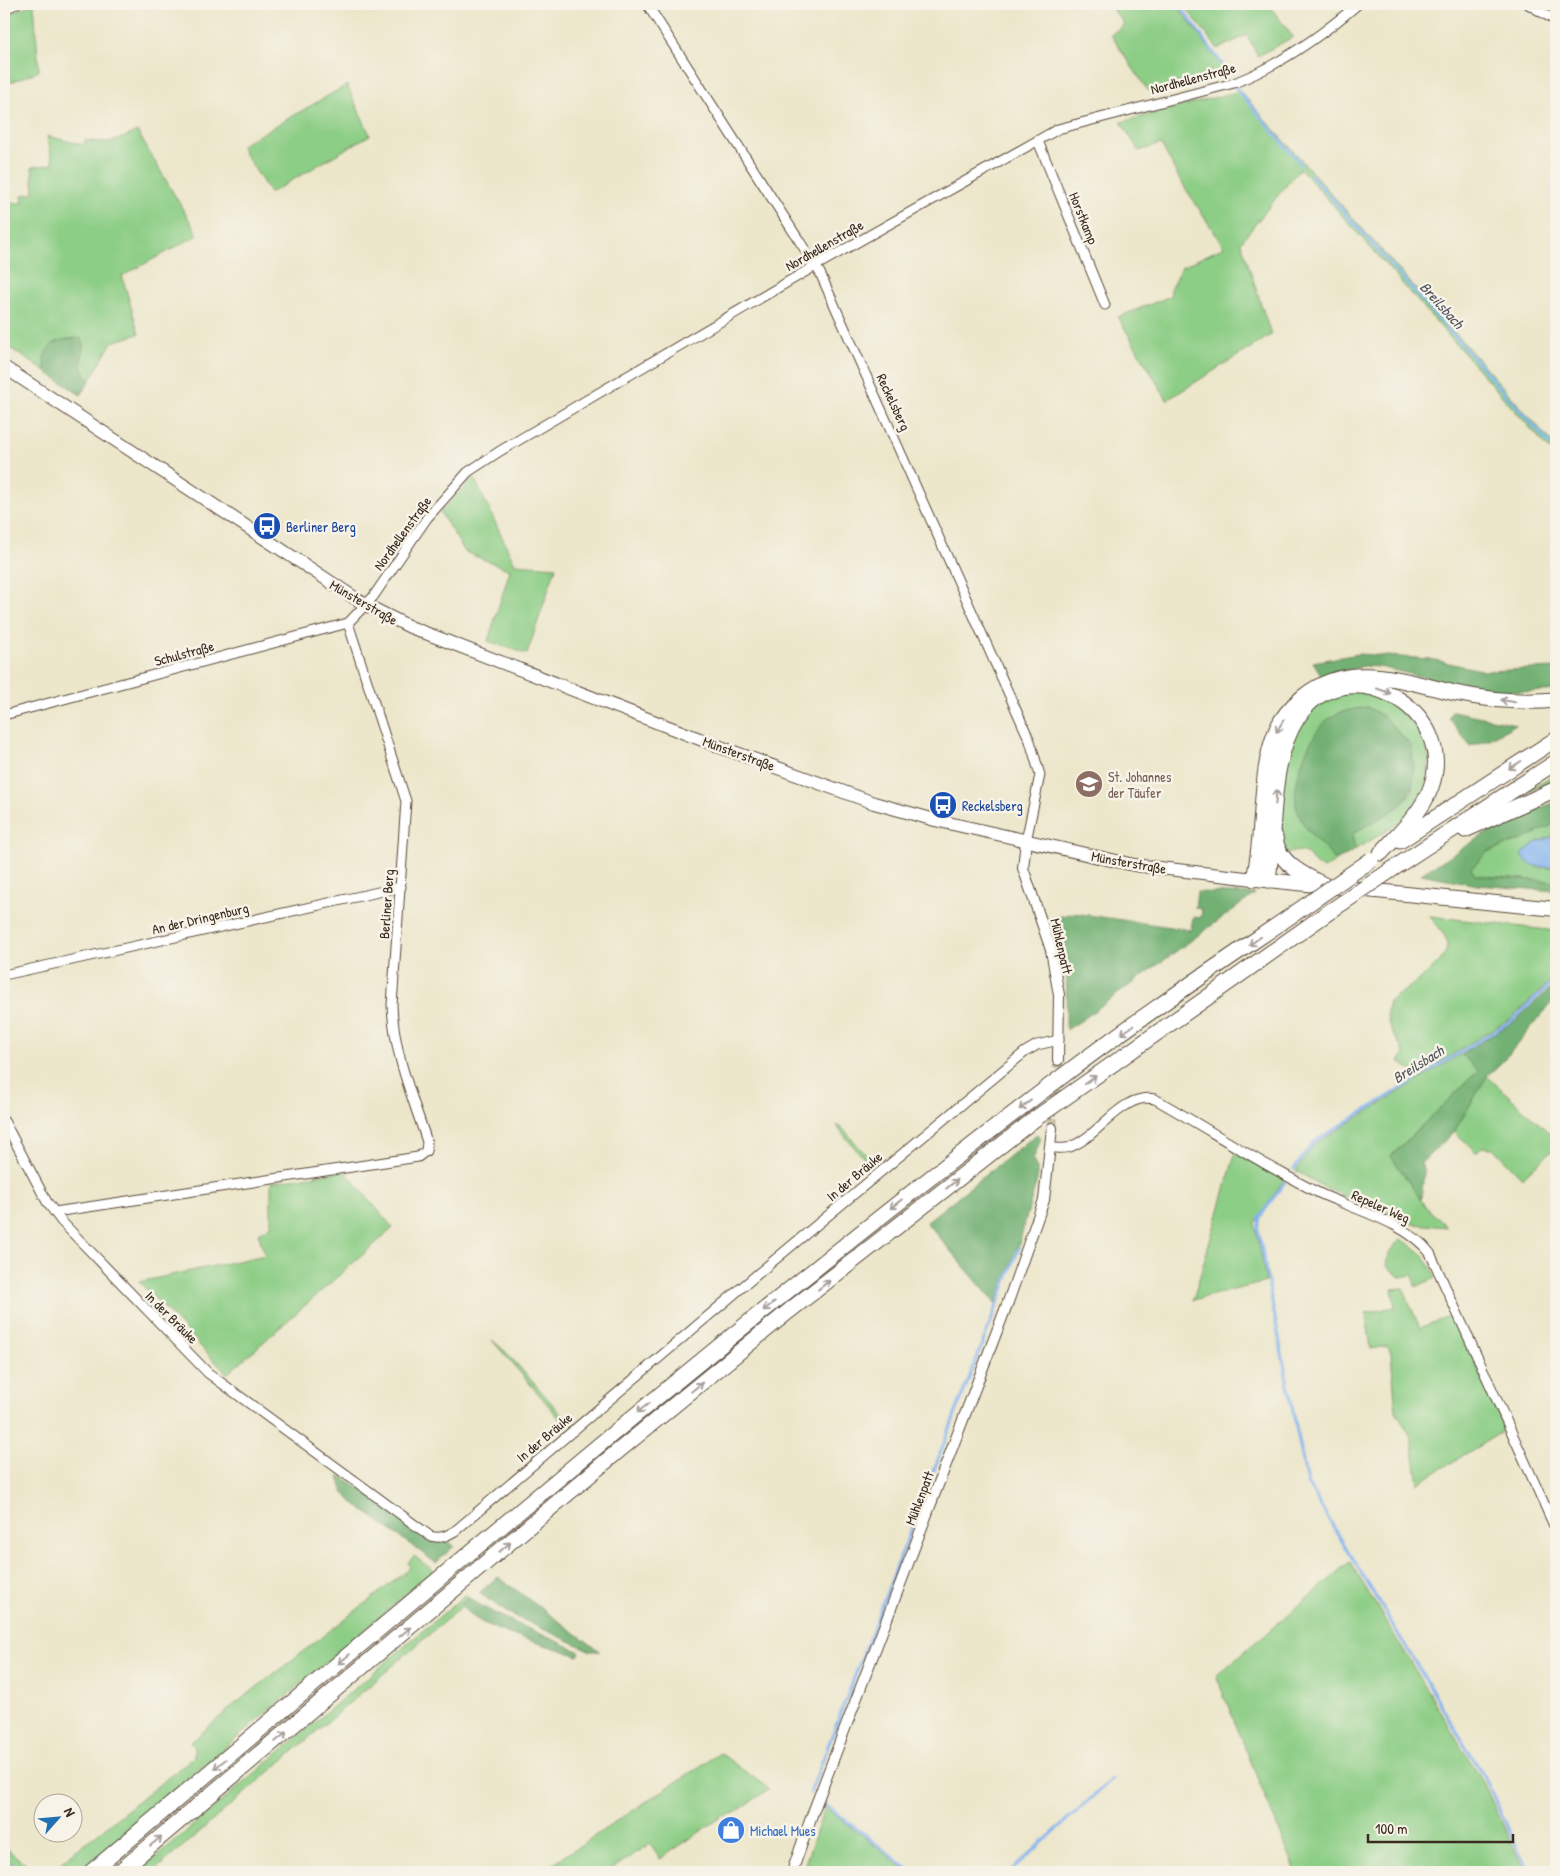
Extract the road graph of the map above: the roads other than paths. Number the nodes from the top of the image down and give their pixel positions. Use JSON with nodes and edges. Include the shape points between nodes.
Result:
{"nodes":[{"id":1,"x":16,"y":4,"type":"edge"},
{"id":2,"x":647,"y":4,"type":"edge"},
{"id":3,"x":1358,"y":4,"type":"edge"},
{"id":4,"x":1528,"y":4,"type":"edge"},
{"id":5,"x":4,"y":9,"type":"edge"},
{"id":6,"x":1556,"y":21,"type":"edge"},
{"id":7,"x":1038,"y":141,"type":"junction"},
{"id":8,"x":815,"y":266,"type":"junction"},
{"id":9,"x":1105,"y":305,"type":"dead end"},
{"id":10,"x":4,"y":367,"type":"edge"},
{"id":11,"x":364,"y":604,"type":"junction"},
{"id":12,"x":348,"y":623,"type":"junction"},
{"id":13,"x":1556,"y":700,"type":"edge"},
{"id":14,"x":4,"y":715,"type":"edge"},
{"id":15,"x":1556,"y":739,"type":"edge"},
{"id":16,"x":1556,"y":762,"type":"edge"},
{"id":17,"x":1556,"y":789,"type":"edge"},
{"id":18,"x":1274,"y":818,"type":"junction"},
{"id":19,"x":1026,"y":841,"type":"junction"},
{"id":20,"x":1376,"y":856,"type":"junction"},
{"id":21,"x":1411,"y":857,"type":"junction"},
{"id":22,"x":1261,"y":879,"type":"junction"},
{"id":23,"x":1326,"y":886,"type":"junction"},
{"id":24,"x":402,"y":887,"type":"junction"},
{"id":25,"x":1556,"y":909,"type":"edge"},
{"id":26,"x":4,"y":975,"type":"edge"},
{"id":27,"x":1059,"y":1040,"type":"junction"},
{"id":28,"x":1058,"y":1060,"type":"tunnel mouth"},
{"id":29,"x":4,"y":1121,"type":"edge"},
{"id":30,"x":1052,"y":1128,"type":"tunnel mouth"},
{"id":31,"x":1051,"y":1148,"type":"junction"},
{"id":32,"x":55,"y":1212,"type":"junction"},
{"id":33,"x":1556,"y":1530,"type":"edge"},
{"id":34,"x":91,"y":1872,"type":"edge"},
{"id":35,"x":119,"y":1872,"type":"edge"},
{"id":36,"x":792,"y":1872,"type":"edge"}],
"edges":[{"from":1,"to":5,"type":"street"},
{"from":2,"to":8,"type":"street","name":"Reckelsberg"},
{"from":3,"to":7,"type":"street","name":"Nordhellenstraße","via":[[1312,40],[1253,75],[1234,83],[1058,129]]},
{"from":4,"to":6,"type":"street"},
{"from":7,"to":8,"type":"street","name":"Nordhellenstraße"},
{"from":7,"to":9,"type":"street","name":"Horstkamp"},
{"from":8,"to":11,"type":"street","name":"Nordhellenstraße","via":[[468,472],[427,518],[373,597]]},
{"from":8,"to":19,"type":"street","name":"Reckelsberg","via":[[1030,741],[1040,775]]},
{"from":10,"to":11,"type":"main road","name":"Münsterstraße"},
{"from":11,"to":12,"type":"street"},
{"from":11,"to":19,"type":"main road","name":"Münsterstraße","via":[[419,631],[874,803]]},
{"from":12,"to":14,"type":"street","name":"Schulstraße"},
{"from":12,"to":24,"type":"street","name":"Berliner Berg","via":[[406,801]]},
{"from":13,"to":22,"type":"highway","one_way":true,"via":[[1522,703],[1455,693],[1389,677],[1332,679],[1315,687],[1293,705],[1277,729],[1268,762],[1258,862]]},
{"from":15,"to":20,"type":"highway","one_way":true},
{"from":16,"to":21,"type":"highway"},
{"from":17,"to":21,"type":"highway"},
{"from":18,"to":20,"type":"highway","one_way":true,"via":[[1279,770],[1286,741],[1298,717],[1313,702],[1334,689],[1361,686],[1382,690],[1410,706],[1426,728],[1433,746],[1435,766],[1426,800]]},
{"from":18,"to":22,"type":"highway"},
{"from":18,"to":23,"type":"highway","via":[[1276,844],[1284,860]]},
{"from":19,"to":22,"type":"main road","name":"Münsterstraße","via":[[1134,865]]},
{"from":19,"to":27,"type":"street","name":"Mühlenpatt","via":[[1023,868],[1051,950],[1057,986]]},
{"from":20,"to":34,"type":"highway","one_way":true,"bridge":true,"via":[[1063,1075],[838,1249],[606,1439]]},
{"from":35,"to":21,"type":"highway","one_way":true,"bridge":true,"via":[[789,1311],[1036,1118]]},
{"from":22,"to":23,"type":"main road","name":"Münsterstraße"},
{"from":23,"to":25,"type":"main road","name":"Münsterstraße"},
{"from":24,"to":26,"type":"street","name":"An der Dringenburg"},
{"from":24,"to":32,"type":"street","name":"Berliner Berg","via":[[393,1025],[399,1058],[427,1142],[426,1151],[418,1157]]},
{"from":27,"to":28,"type":"street","name":"Mühlenpatt"},
{"from":27,"to":32,"type":"street","name":"In der Bräuke","via":[[1037,1045],[1025,1052],[444,1537],[430,1536],[208,1373],[118,1282]]},
{"from":29,"to":32,"type":"street","name":"In der Bräuke"},
{"from":30,"to":31,"type":"street","name":"Mühlenpatt"},
{"from":31,"to":33,"type":"street","name":"Repeler Weg","via":[[1068,1148],[1080,1142],[1135,1100],[1155,1099],[1320,1193],[1421,1241],[1430,1253]]},
{"from":31,"to":36,"type":"street","name":"Mühlenpatt","via":[[1044,1200],[1008,1302]]}]}
